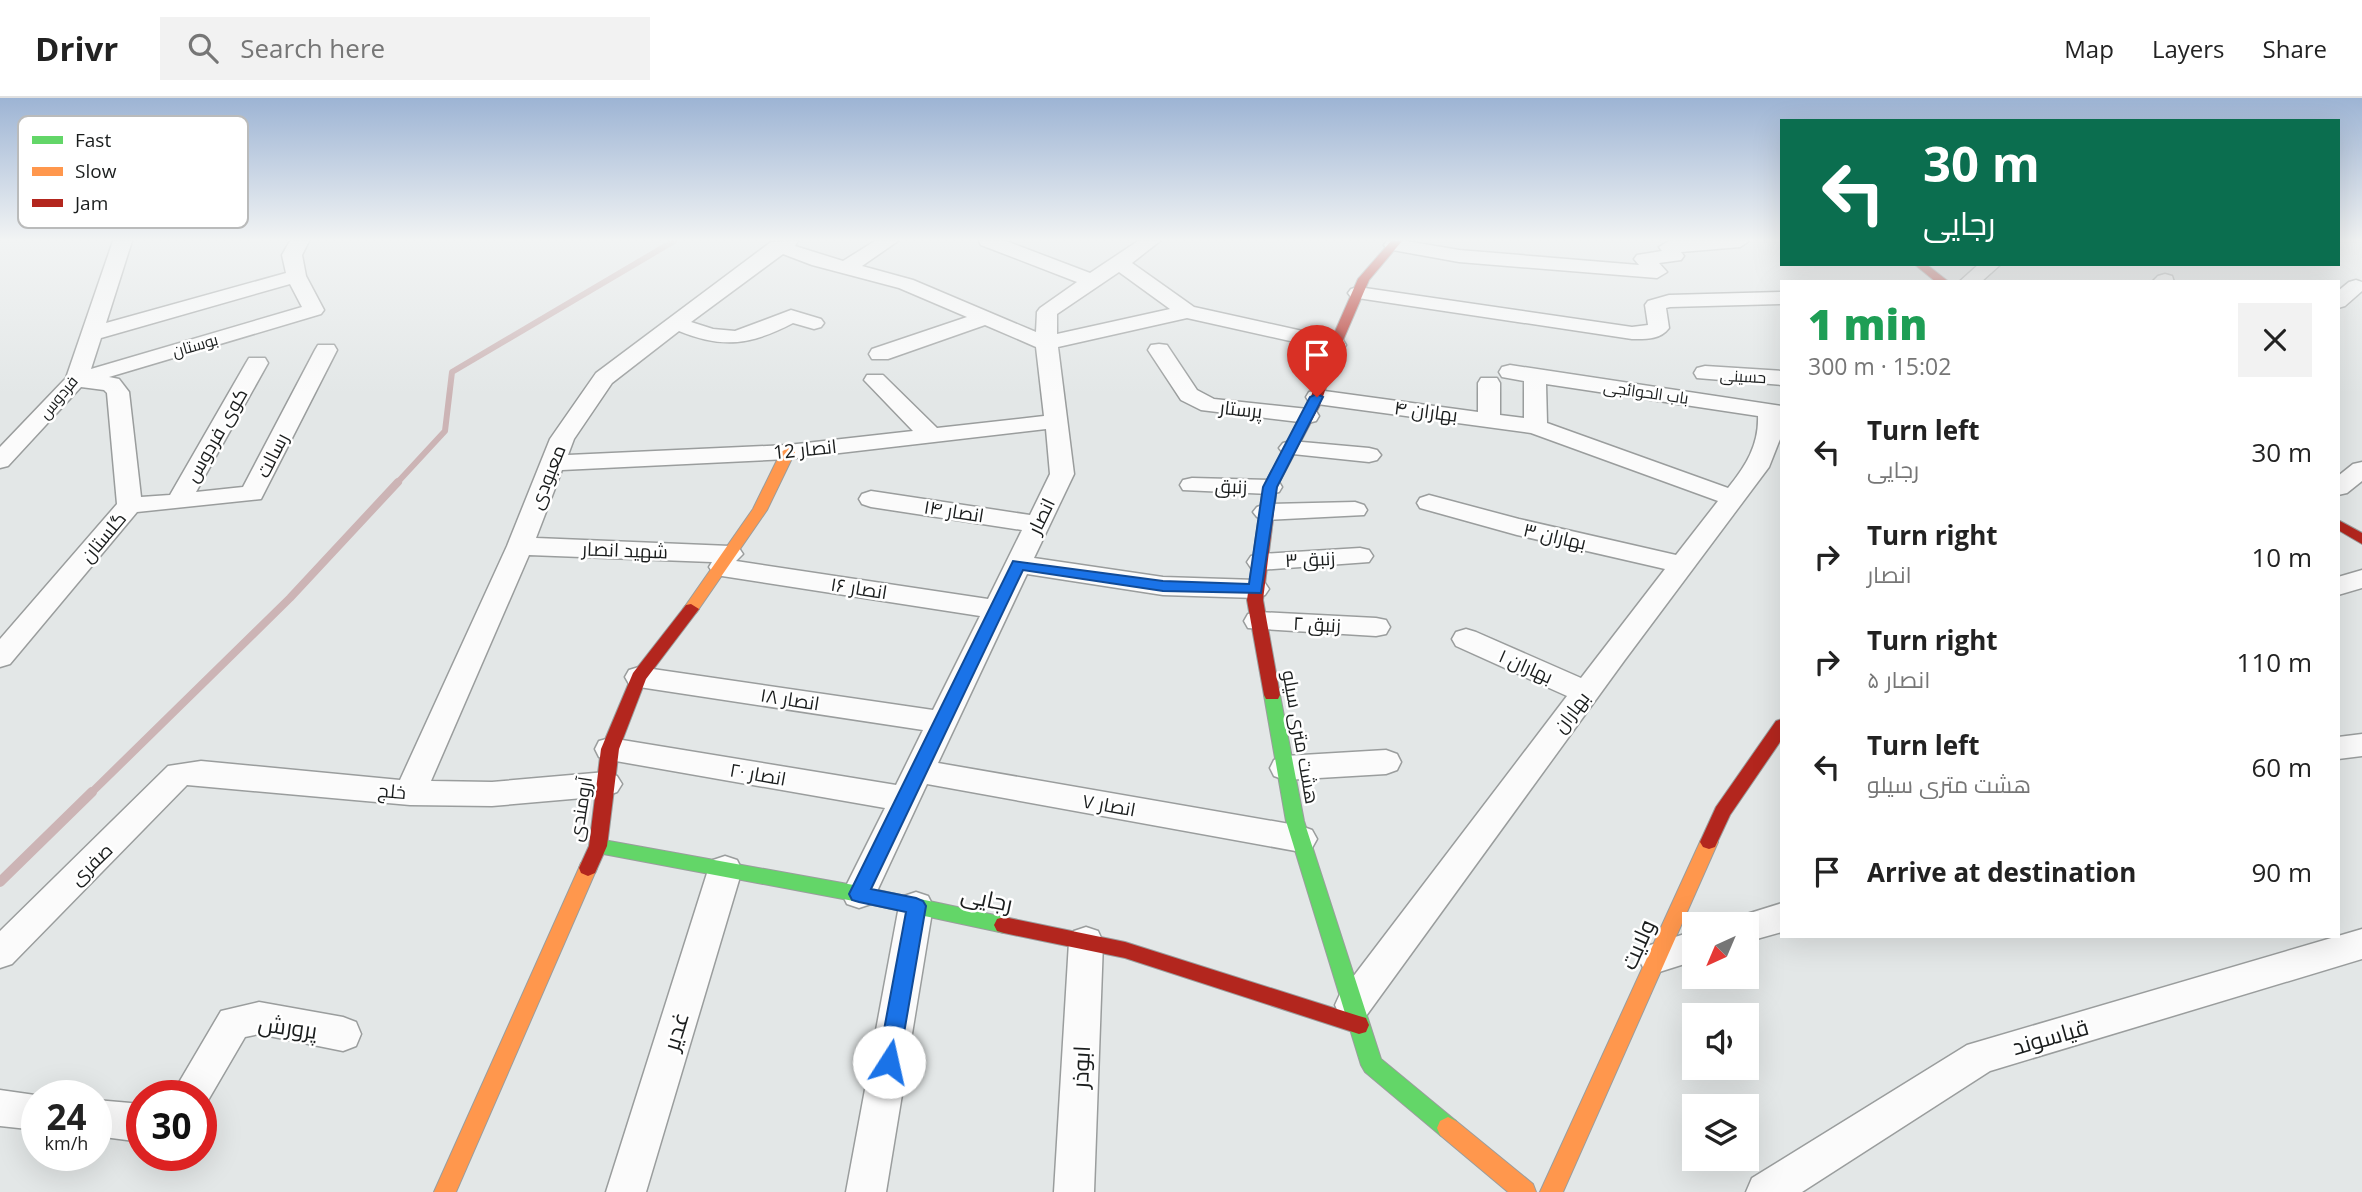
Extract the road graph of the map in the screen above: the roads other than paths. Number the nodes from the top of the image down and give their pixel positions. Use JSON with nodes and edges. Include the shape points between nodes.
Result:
{"nodes":[{"id":1,"x":105,"y":292,"type":"edge"},
{"id":2,"x":239,"y":292,"type":"edge"},
{"id":3,"x":304,"y":292,"type":"edge"},
{"id":4,"x":718,"y":292,"type":"edge"},
{"id":5,"x":925,"y":292,"type":"edge"},
{"id":6,"x":1076,"y":292,"type":"edge"},
{"id":7,"x":1170,"y":292,"type":"edge"},
{"id":8,"x":1358,"y":293,"type":"joint"},
{"id":9,"x":1780,"y":298,"type":"edge"},
{"id":10,"x":1187,"y":312,"type":"junction"},
{"id":11,"x":986,"y":318,"type":"junction"},
{"id":12,"x":676,"y":323,"type":"junction"},
{"id":13,"x":814,"y":323,"type":"dead end"},
{"id":14,"x":91,"y":334,"type":"junction"},
{"id":15,"x":1045,"y":343,"type":"junction"},
{"id":16,"x":1335,"y":345,"type":"junction"},
{"id":17,"x":326,"y":350,"type":"dead end"},
{"id":18,"x":1159,"y":350,"type":"dead end"},
{"id":19,"x":880,"y":354,"type":"dead end"},
{"id":20,"x":257,"y":363,"type":"dead end"},
{"id":21,"x":1510,"y":372,"type":"dead end"},
{"id":22,"x":1705,"y":373,"type":"dead end"},
{"id":23,"x":1535,"y":375,"type":"junction"},
{"id":24,"x":1780,"y":378,"type":"edge"},
{"id":25,"x":76,"y":380,"type":"junction"},
{"id":26,"x":875,"y":380,"type":"dead end"},
{"id":27,"x":1489,"y":383,"type":"dead end"},
{"id":28,"x":1312,"y":407,"type":"junction"},
{"id":29,"x":1775,"y":412,"type":"edge"},
{"id":30,"x":1489,"y":419,"type":"junction"},
{"id":31,"x":1056,"y":421,"type":"junction"},
{"id":32,"x":1535,"y":427,"type":"junction"},
{"id":33,"x":931,"y":435,"type":"junction"},
{"id":34,"x":1291,"y":448,"type":"junction"},
{"id":35,"x":788,"y":452,"type":"junction"},
{"id":36,"x":1369,"y":455,"type":"dead end"},
{"id":37,"x":0,"y":461,"type":"edge"},
{"id":38,"x":552,"y":463,"type":"junction"},
{"id":39,"x":2362,"y":469,"type":"edge"},
{"id":40,"x":1192,"y":485,"type":"dead end"},
{"id":41,"x":2340,"y":486,"type":"edge"},
{"id":42,"x":1270,"y":487,"type":"junction"},
{"id":43,"x":1733,"y":498,"type":"junction"},
{"id":44,"x":871,"y":499,"type":"dead end"},
{"id":45,"x":178,"y":502,"type":"junction"},
{"id":46,"x":1429,"y":503,"type":"dead end"},
{"id":47,"x":130,"y":505,"type":"junction"},
{"id":48,"x":1355,"y":510,"type":"dead end"},
{"id":49,"x":1266,"y":512,"type":"junction"},
{"id":50,"x":1038,"y":524,"type":"junction"},
{"id":51,"x":2340,"y":525,"type":"edge"},
{"id":52,"x":2362,"y":539,"type":"edge"},
{"id":53,"x":520,"y":545,"type":"junction"},
{"id":54,"x":1360,"y":556,"type":"dead end"},
{"id":55,"x":726,"y":560,"type":"junction"},
{"id":56,"x":1260,"y":562,"type":"junction"},
{"id":57,"x":1018,"y":564,"type":"junction"},
{"id":58,"x":1682,"y":565,"type":"junction"},
{"id":59,"x":2362,"y":579,"type":"edge"},
{"id":60,"x":2340,"y":585,"type":"edge"},
{"id":61,"x":1256,"y":589,"type":"junction"},
{"id":62,"x":996,"y":609,"type":"junction"},
{"id":63,"x":1258,"y":621,"type":"junction"},
{"id":64,"x":1376,"y":627,"type":"dead end"},
{"id":65,"x":1465,"y":639,"type":"dead end"},
{"id":66,"x":0,"y":657,"type":"edge"},
{"id":67,"x":639,"y":677,"type":"junction"},
{"id":68,"x":1586,"y":692,"type":"junction"},
{"id":69,"x":942,"y":722,"type":"junction"},
{"id":70,"x":1780,"y":728,"type":"edge"},
{"id":71,"x":2362,"y":745,"type":"edge"},
{"id":72,"x":2340,"y":748,"type":"edge"},
{"id":73,"x":610,"y":749,"type":"junction"},
{"id":74,"x":1386,"y":762,"type":"dead end"},
{"id":75,"x":1285,"y":768,"type":"junction"},
{"id":76,"x":179,"y":774,"type":"joint"},
{"id":77,"x":606,"y":784,"type":"junction"},
{"id":78,"x":911,"y":785,"type":"junction"},
{"id":79,"x":410,"y":793,"type":"junction"},
{"id":80,"x":1301,"y":839,"type":"junction"},
{"id":81,"x":598,"y":846,"type":"junction"},
{"id":82,"x":724,"y":870,"type":"junction"},
{"id":83,"x":859,"y":894,"type":"junction"},
{"id":84,"x":916,"y":906,"type":"junction"},
{"id":85,"x":1780,"y":918,"type":"edge"},
{"id":86,"x":1759,"y":924,"type":"edge"},
{"id":87,"x":1086,"y":942,"type":"junction"},
{"id":88,"x":2362,"y":944,"type":"edge"},
{"id":89,"x":1682,"y":950,"type":"edge"},
{"id":90,"x":0,"y":953,"type":"edge"},
{"id":91,"x":1656,"y":958,"type":"junction"},
{"id":92,"x":1356,"y":1015,"type":"junction"},
{"id":93,"x":343,"y":1034,"type":"dead end"},
{"id":94,"x":200,"y":1080,"type":"edge"},
{"id":95,"x":0,"y":1108,"type":"edge"},
{"id":96,"x":21,"y":1110,"type":"edge"},
{"id":97,"x":446,"y":1192,"type":"edge"},
{"id":98,"x":626,"y":1192,"type":"edge"},
{"id":99,"x":866,"y":1192,"type":"edge"},
{"id":100,"x":1074,"y":1192,"type":"edge"},
{"id":101,"x":1525,"y":1192,"type":"edge"},
{"id":102,"x":1551,"y":1192,"type":"edge"},
{"id":103,"x":1766,"y":1192,"type":"edge"}],
"edges":[{"from":1,"to":14,"type":"street","name":"فردوس"},
{"from":2,"to":14,"type":"street"},
{"from":3,"to":25,"type":"street","name":"بوستان","via":[[314,310]]},
{"from":4,"to":12,"type":"street","name":"معبودی"},
{"from":5,"to":11,"type":"street"},
{"from":6,"to":15,"type":"street","name":"انصار","via":[[1047,312]]},
{"from":7,"to":10,"type":"street"},
{"from":8,"to":9,"type":"street","via":[[1632,333],[1659,328],[1655,305],[1669,301]]},
{"from":8,"to":16,"type":"street","name":"هشت متری سیلو"},
{"from":10,"to":15,"type":"street"},
{"from":10,"to":16,"type":"street"},
{"from":11,"to":15,"type":"street"},
{"from":11,"to":19,"type":"street"},
{"from":12,"to":13,"type":"street","via":[[711,338],[732,338],[762,331],[791,316]]},
{"from":12,"to":38,"type":"street","name":"معبودی","via":[[604,378],[562,439]]},
{"from":14,"to":25,"type":"street","name":"فردوس"},
{"from":15,"to":31,"type":"street","name":"انصار"},
{"from":16,"to":28,"type":"street","name":"هشت متری سیلو"},
{"from":17,"to":45,"type":"street","name":"رسالت","via":[[253,494]]},
{"from":18,"to":28,"type":"street","name":"پرستار","via":[[1189,395],[1209,405]]},
{"from":20,"to":45,"type":"street","name":"کوی فردوس"},
{"from":21,"to":23,"type":"street","name":"باب الحوائجی"},
{"from":22,"to":24,"type":"street","name":"حسینی"},
{"from":23,"to":29,"type":"street","name":"باب الحوائجی"},
{"from":23,"to":32,"type":"street"},
{"from":25,"to":37,"type":"street","name":"فردوس"},
{"from":25,"to":47,"type":"street","name":"گلستان","via":[[111,384],[118,392]]},
{"from":26,"to":33,"type":"street"},
{"from":27,"to":30,"type":"street"},
{"from":28,"to":30,"type":"street","name":"بهاران ۴"},
{"from":28,"to":34,"type":"street","name":"هشت متری سیلو"},
{"from":29,"to":43,"type":"street","name":"بهاران","via":[[1757,467]]},
{"from":30,"to":32,"type":"street","name":"بهاران ۴"},
{"from":31,"to":33,"type":"street","name":"انصار 12"},
{"from":31,"to":50,"type":"street","name":"انصار","via":[[1062,474]]},
{"from":32,"to":43,"type":"street","name":"بهاران ۴"},
{"from":33,"to":35,"type":"street","name":"انصار 12"},
{"from":34,"to":36,"type":"street"},
{"from":34,"to":42,"type":"street","name":"هشت متری سیلو"},
{"from":35,"to":38,"type":"street","name":"انصار 12"},
{"from":35,"to":55,"type":"street","name":"آرومندی","via":[[760,510]]},
{"from":38,"to":53,"type":"street","name":"معبودی"},
{"from":39,"to":41,"type":"street"},
{"from":40,"to":42,"type":"street","name":"زنبق"},
{"from":42,"to":49,"type":"street","name":"هشت متری سیلو"},
{"from":43,"to":58,"type":"street","name":"بهاران"},
{"from":44,"to":50,"type":"street","name":"انصار ۱۴"},
{"from":45,"to":47,"type":"street","name":"کوی فردوس"},
{"from":46,"to":58,"type":"street","name":"بهاران ۳"},
{"from":47,"to":66,"type":"street","name":"گلستان"},
{"from":48,"to":49,"type":"street"},
{"from":49,"to":56,"type":"street","name":"هشت متری سیلو"},
{"from":50,"to":57,"type":"street","name":"انصار"},
{"from":51,"to":52,"type":"street"},
{"from":53,"to":55,"type":"street","name":"شهید انصار"},
{"from":53,"to":79,"type":"street","name":"معبودی"},
{"from":54,"to":56,"type":"street","name":"زنبق ۳"},
{"from":55,"to":62,"type":"street","name":"انصار ۱۶"},
{"from":55,"to":67,"type":"street","name":"آرومندی"},
{"from":56,"to":61,"type":"street","name":"هشت متری سیلو"},
{"from":57,"to":61,"type":"street","via":[[1163,586]]},
{"from":57,"to":62,"type":"street","name":"انصار"},
{"from":58,"to":68,"type":"street","name":"بهاران"},
{"from":59,"to":60,"type":"street"},
{"from":61,"to":63,"type":"street","name":"هشت متری سیلو"},
{"from":62,"to":69,"type":"street","name":"انصار"},
{"from":63,"to":64,"type":"street","name":"زنبق ۲"},
{"from":63,"to":75,"type":"street","name":"هشت متری سیلو"},
{"from":65,"to":68,"type":"street","name":"۱ بهاران"},
{"from":67,"to":69,"type":"street","name":"انصار ۱۸"},
{"from":67,"to":73,"type":"street","name":"آرومندی"},
{"from":68,"to":92,"type":"street","name":"بهاران"},
{"from":69,"to":78,"type":"street","name":"انصار"},
{"from":70,"to":91,"type":"street","name":"ولایت","via":[[1722,812]]},
{"from":71,"to":72,"type":"street"},
{"from":73,"to":77,"type":"street","name":"آرومندی"},
{"from":73,"to":78,"type":"street","name":"انصار ۲۰"},
{"from":74,"to":75,"type":"street"},
{"from":75,"to":80,"type":"street","name":"هشت متری سیلو"},
{"from":76,"to":79,"type":"street","name":"خلج"},
{"from":76,"to":90,"type":"street","name":"صفری"},
{"from":77,"to":79,"type":"street","name":"خلج","via":[[492,794]]},
{"from":77,"to":81,"type":"street","name":"آرومندی"},
{"from":78,"to":80,"type":"street","name":"انصار ۷"},
{"from":78,"to":83,"type":"street","name":"انصار"},
{"from":80,"to":92,"type":"street","name":"هشت متری سیلو"},
{"from":81,"to":82,"type":"street","name":"رجایی"},
{"from":81,"to":97,"type":"street","name":"آرومندی"},
{"from":82,"to":83,"type":"street","name":"رجایی"},
{"from":82,"to":98,"type":"street","name":"غدیر"},
{"from":83,"to":84,"type":"street","name":"رجایی"},
{"from":84,"to":87,"type":"street","name":"رجایی"},
{"from":84,"to":99,"type":"street"},
{"from":85,"to":86,"type":"street"},
{"from":87,"to":92,"type":"street","name":"رجایی"},
{"from":87,"to":100,"type":"street","name":"ابوذر"},
{"from":88,"to":103,"type":"street","name":"قیاسوند","via":[[1980,1057]]},
{"from":89,"to":91,"type":"street"},
{"from":91,"to":102,"type":"street","name":"ولایت"},
{"from":92,"to":101,"type":"street","name":"هشت متری سیلو","via":[[1372,1065]]},
{"from":93,"to":94,"type":"street","name":"پرورش","via":[[259,1018],[234,1023]]},
{"from":95,"to":96,"type":"street"}]}
